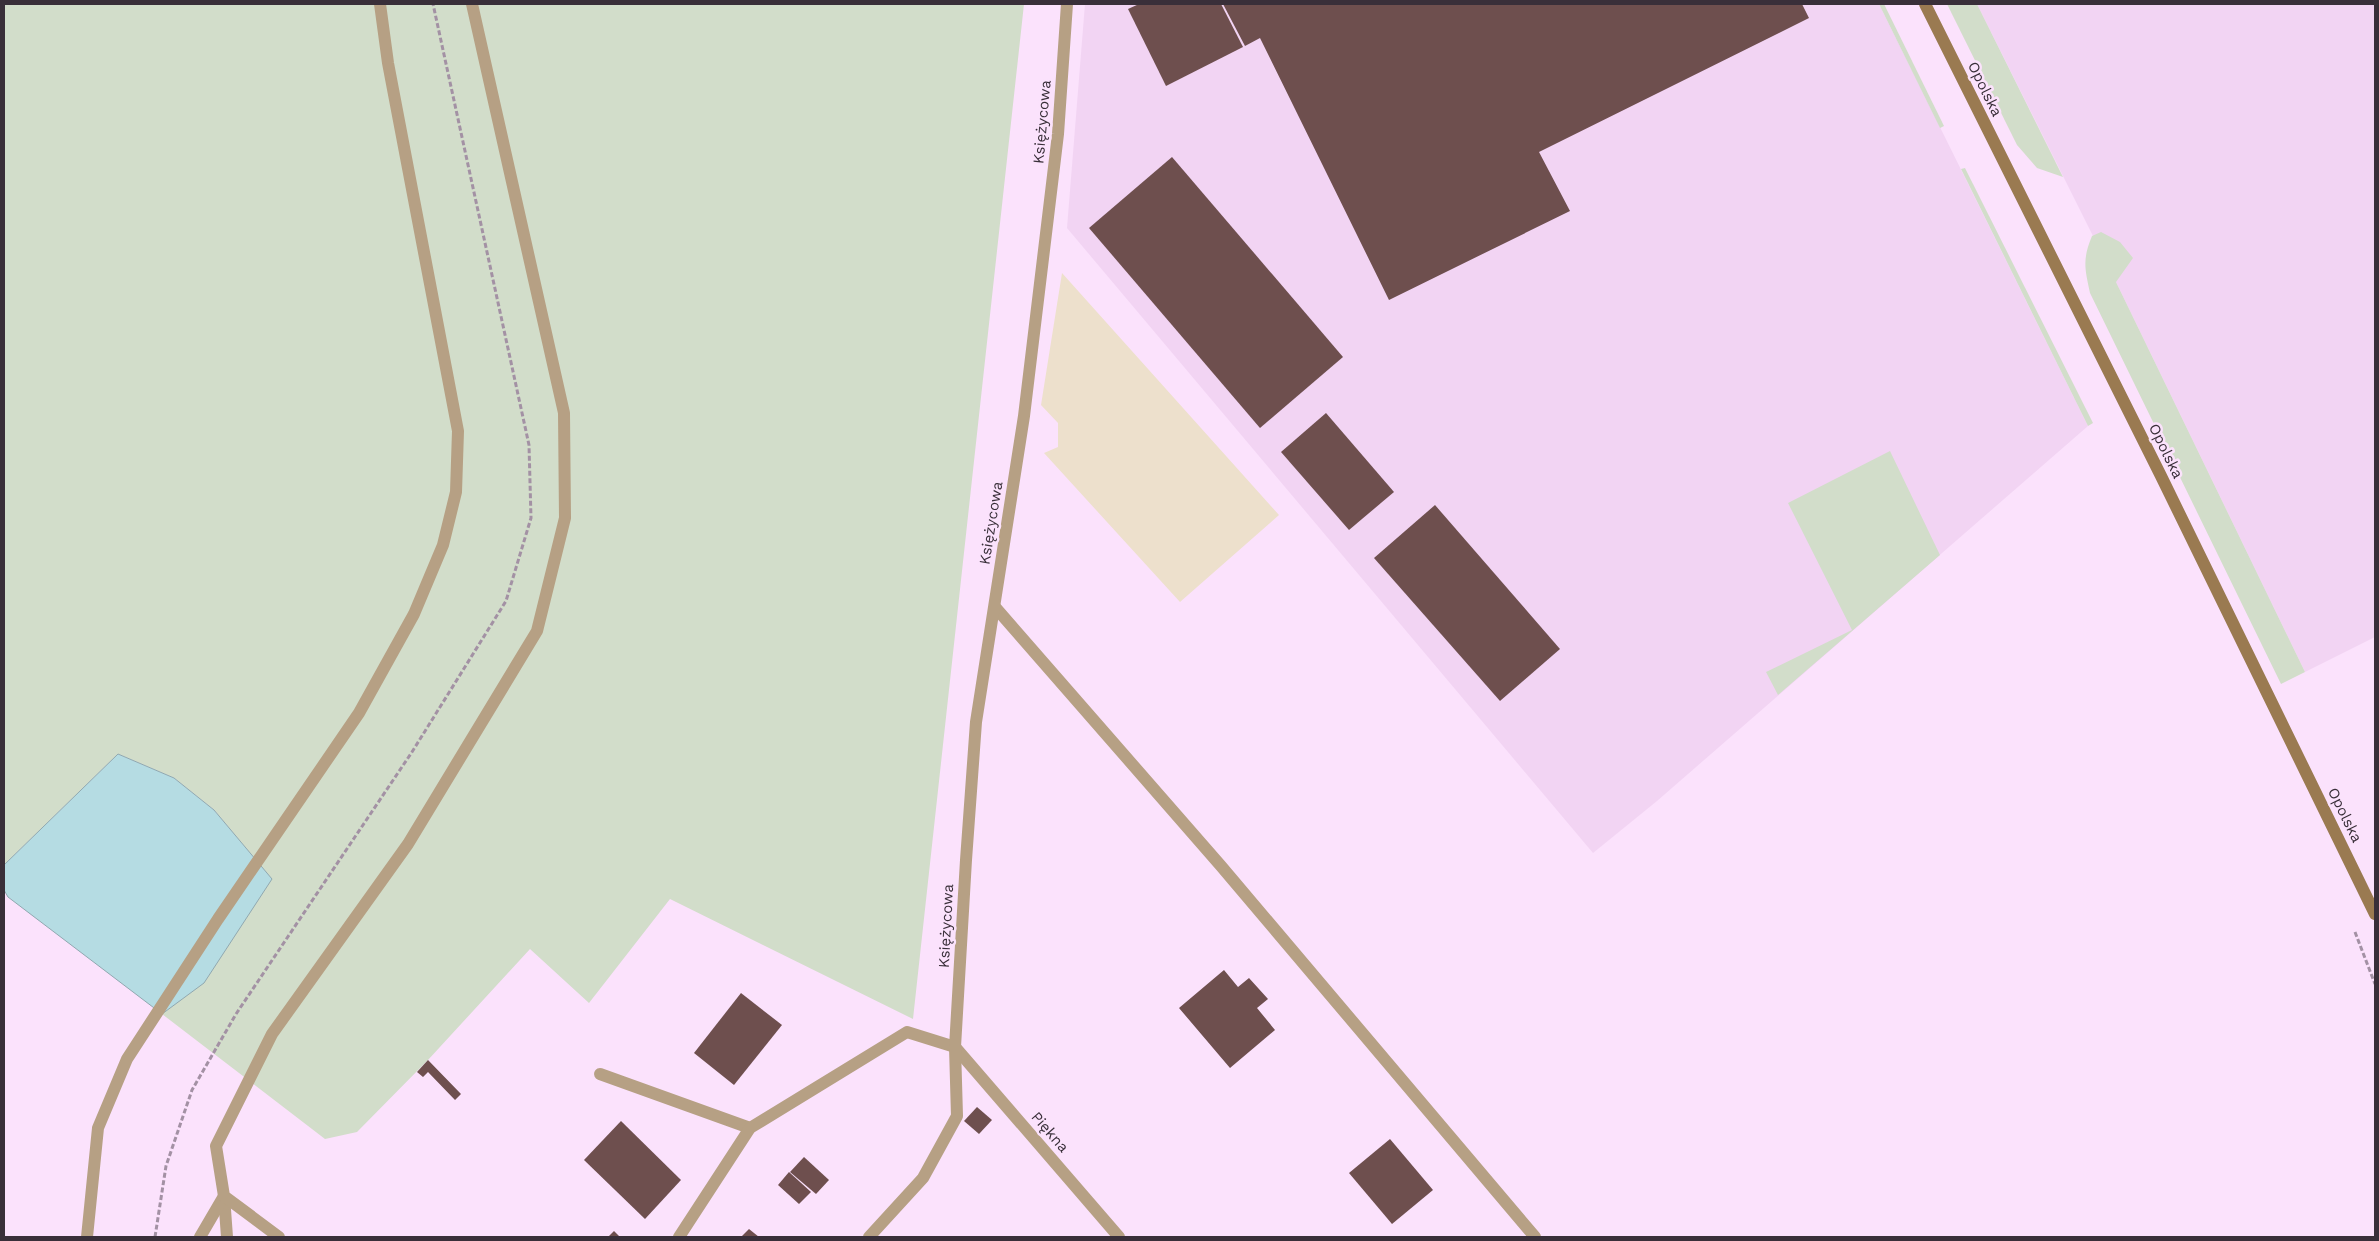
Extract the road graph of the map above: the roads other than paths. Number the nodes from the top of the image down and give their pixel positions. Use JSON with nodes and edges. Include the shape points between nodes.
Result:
{"nodes":[{"id":1,"x":380,"y":4,"type":"edge"},
{"id":2,"x":472,"y":4,"type":"edge"},
{"id":3,"x":1067,"y":4,"type":"edge"},
{"id":4,"x":1925,"y":4,"type":"edge"},
{"id":5,"x":995,"y":606,"type":"junction"},
{"id":6,"x":2375,"y":914,"type":"edge"},
{"id":7,"x":956,"y":1047,"type":"junction"},
{"id":8,"x":600,"y":1074,"type":"dead end"},
{"id":9,"x":750,"y":1128,"type":"junction"},
{"id":10,"x":224,"y":1196,"type":"junction"},
{"id":11,"x":87,"y":1237,"type":"edge"},
{"id":12,"x":200,"y":1237,"type":"edge"},
{"id":13,"x":227,"y":1237,"type":"edge"},
{"id":14,"x":279,"y":1237,"type":"edge"},
{"id":15,"x":679,"y":1237,"type":"edge"},
{"id":16,"x":869,"y":1237,"type":"edge"},
{"id":17,"x":1119,"y":1237,"type":"edge"},
{"id":18,"x":1535,"y":1237,"type":"edge"}],
"edges":[{"from":1,"to":11,"type":"street","via":[[388,62],[458,431],[456,492],[443,545],[414,614],[359,713],[127,1059],[98,1128]]},
{"from":2,"to":10,"type":"street","via":[[564,413],[565,518],[537,631],[408,844],[272,1034],[224,1129],[216,1146]]},
{"from":3,"to":5,"type":"street","name":"Księżycowa","via":[[1058,134],[1024,416]]},
{"from":4,"to":6,"type":"street","name":"Opolska"},
{"from":5,"to":7,"type":"street","name":"Księżycowa","via":[[976,722]]},
{"from":5,"to":18,"type":"street","via":[[1221,866]]},
{"from":7,"to":9,"type":"street","via":[[907,1032]]},
{"from":7,"to":16,"type":"street","name":"Księżycowa","via":[[957,1116],[923,1178]]},
{"from":7,"to":17,"type":"street","name":"Piękna"},
{"from":8,"to":9,"type":"street"},
{"from":9,"to":15,"type":"street"},
{"from":10,"to":12,"type":"street"},
{"from":10,"to":13,"type":"street"},
{"from":10,"to":14,"type":"street"}]}
